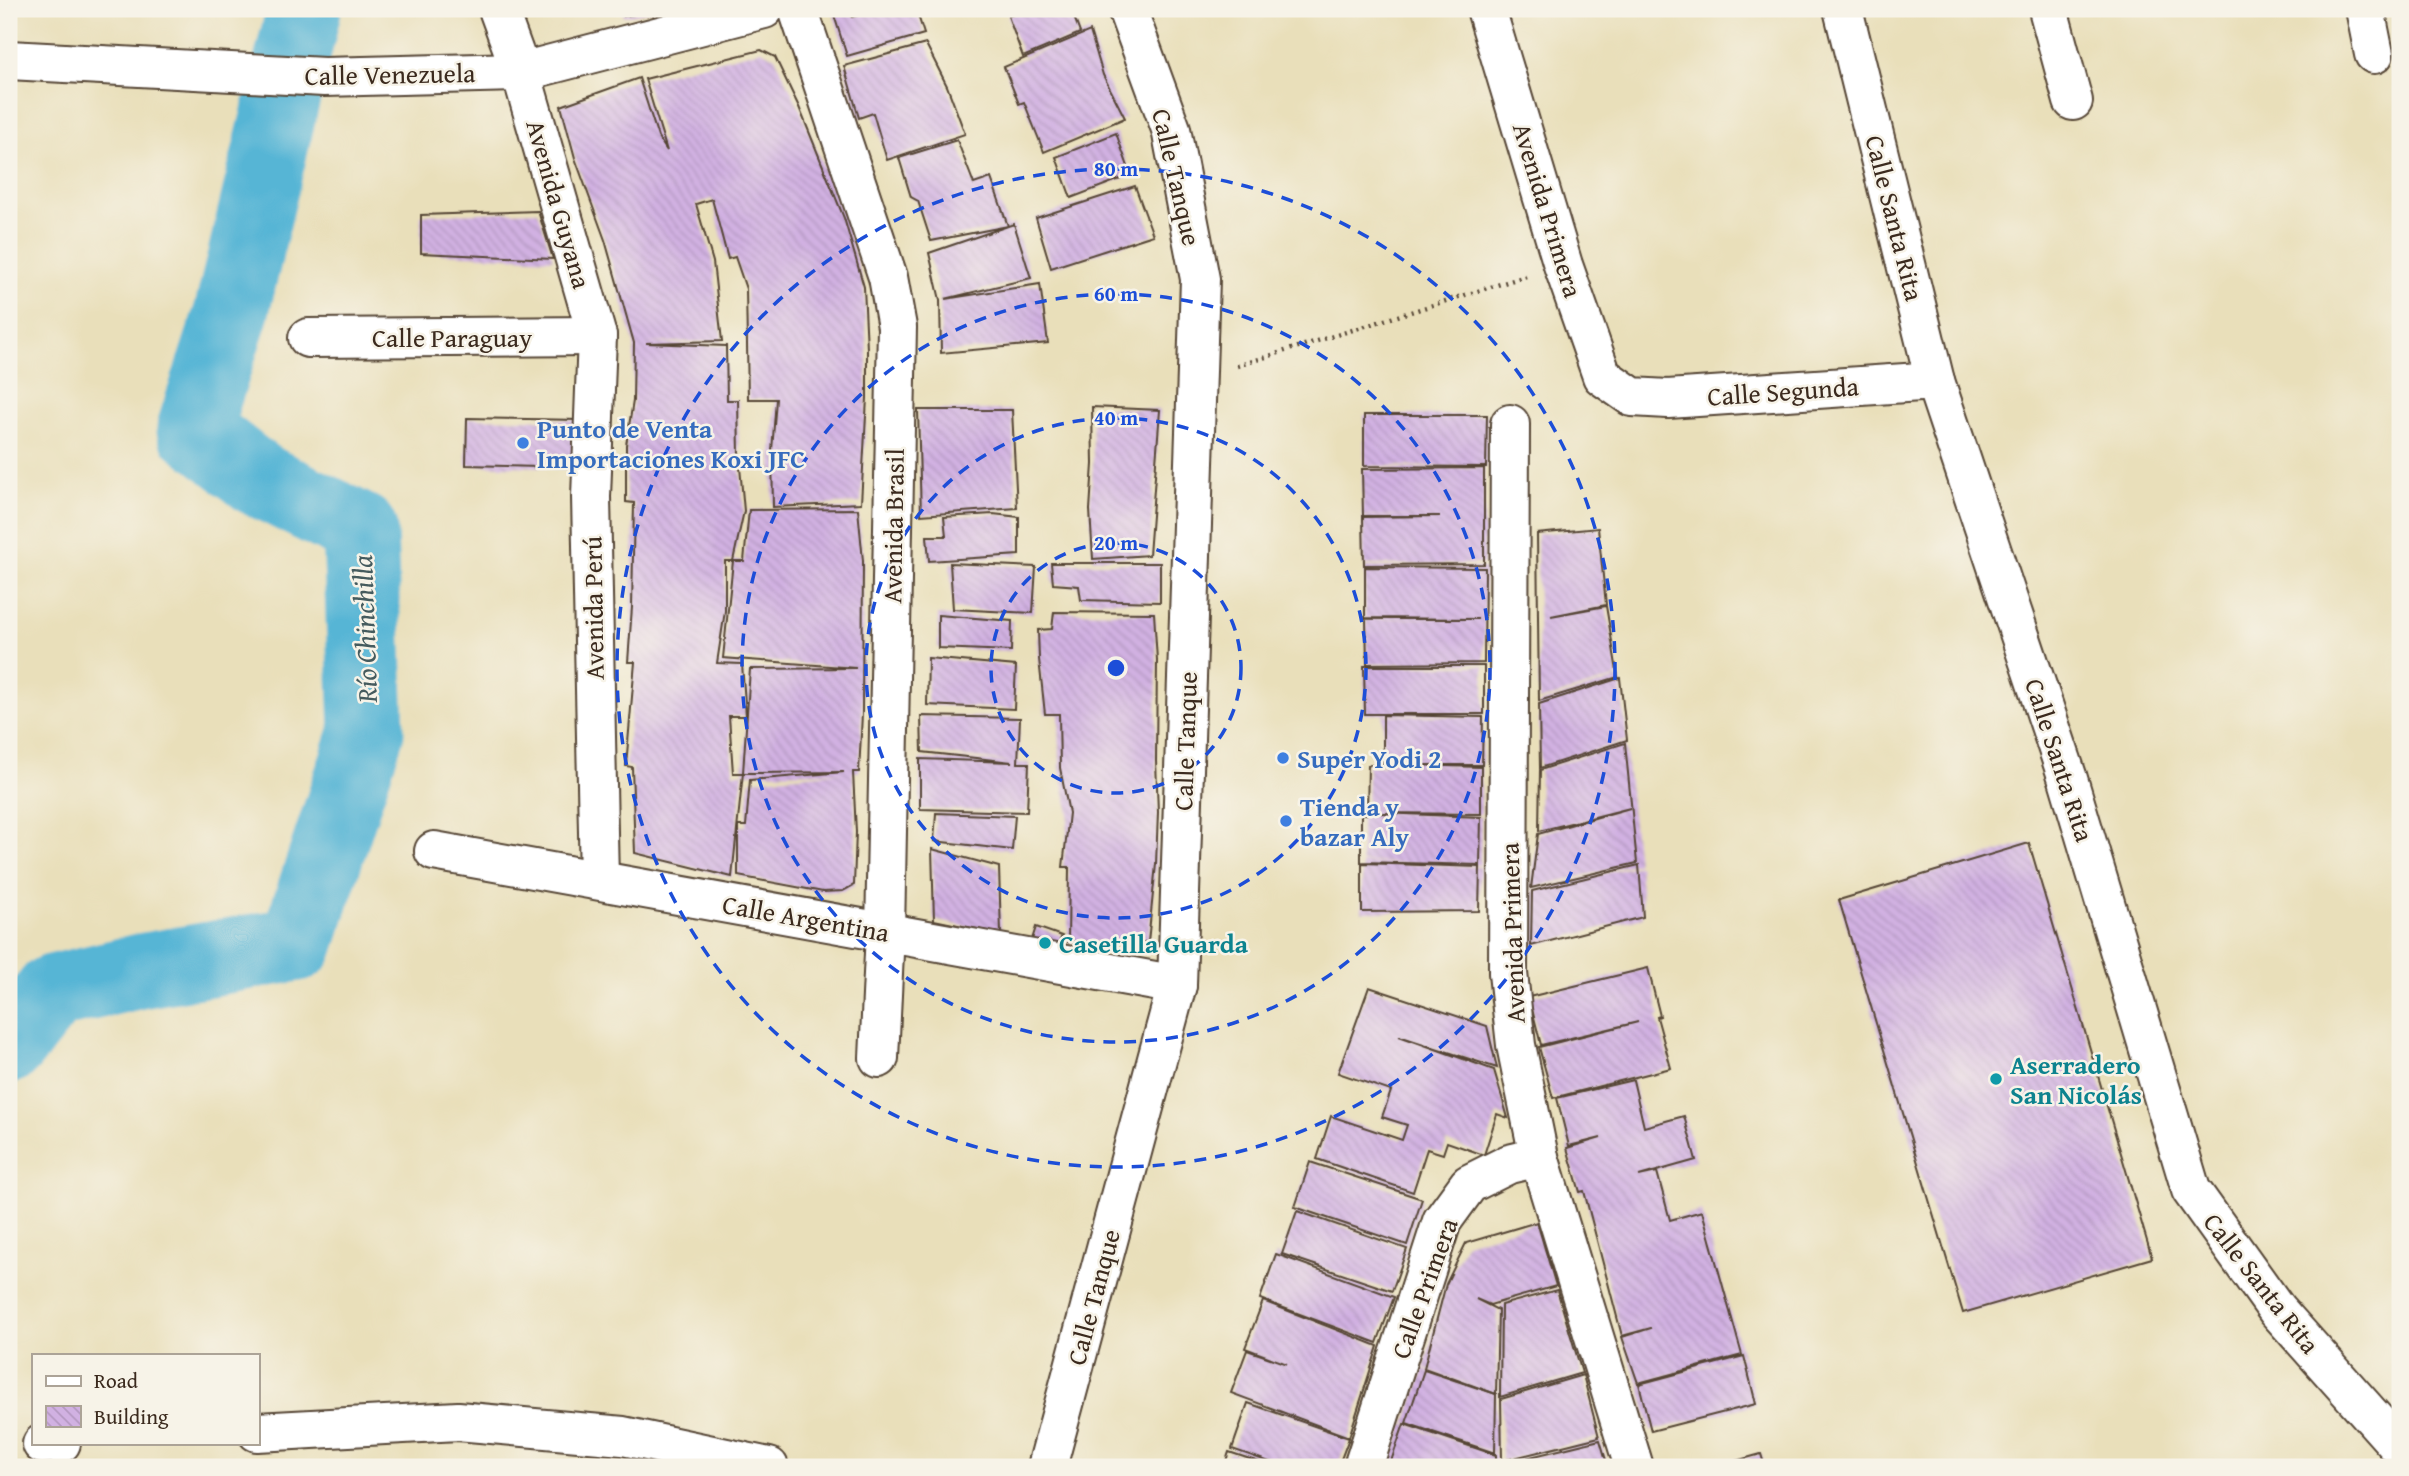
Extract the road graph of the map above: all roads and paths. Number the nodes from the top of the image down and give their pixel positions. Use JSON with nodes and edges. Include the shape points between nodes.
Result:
{"nodes":[{"id":1,"x":498,"y":9,"type":"edge"},
{"id":2,"x":764,"y":9,"type":"edge"},
{"id":3,"x":798,"y":9,"type":"edge"},
{"id":4,"x":1127,"y":9,"type":"edge"},
{"id":5,"x":1486,"y":9,"type":"edge"},
{"id":6,"x":1843,"y":9,"type":"edge"},
{"id":7,"x":2048,"y":9,"type":"edge"},
{"id":8,"x":2365,"y":9,"type":"edge"},
{"id":9,"x":2374,"y":54,"type":"dead end"},
{"id":10,"x":9,"y":60,"type":"edge"},
{"id":11,"x":521,"y":72,"type":"junction"},
{"id":12,"x":2073,"y":101,"type":"dead end"},
{"id":13,"x":1563,"y":265,"type":"junction"},
{"id":14,"x":597,"y":336,"type":"junction"},
{"id":15,"x":308,"y":338,"type":"dead end"},
{"id":16,"x":1195,"y":379,"type":"junction"},
{"id":17,"x":1935,"y":381,"type":"junction"},
{"id":18,"x":1632,"y":397,"type":"joint"},
{"id":19,"x":1510,"y":424,"type":"dead end"},
{"id":20,"x":435,"y":851,"type":"dead end"},
{"id":21,"x":599,"y":880,"type":"junction"},
{"id":22,"x":885,"y":932,"type":"junction"},
{"id":23,"x":1177,"y":985,"type":"junction"},
{"id":24,"x":879,"y":1058,"type":"dead end"},
{"id":25,"x":1539,"y":1157,"type":"junction"},
{"id":26,"x":259,"y":1432,"type":"edge"},
{"id":27,"x":2393,"y":1440,"type":"edge"},
{"id":28,"x":769,"y":1467,"type":"edge"},
{"id":29,"x":1047,"y":1467,"type":"edge"},
{"id":30,"x":1363,"y":1467,"type":"edge"},
{"id":31,"x":1634,"y":1467,"type":"edge"}],
"edges":[{"from":1,"to":11,"type":"street","name":"Avenida Guyana"},
{"from":2,"to":11,"type":"street","name":"Calle Venezuela"},
{"from":3,"to":22,"type":"street","name":"Avenida Brasil","via":[[888,277],[897,327]]},
{"from":4,"to":16,"type":"street","name":"Calle Tanque","via":[[1171,129],[1200,279]]},
{"from":5,"to":13,"type":"street","name":"Avenida Primera"},
{"from":6,"to":17,"type":"street","name":"Calle Santa Rita"},
{"from":7,"to":12,"type":"street"},
{"from":8,"to":9,"type":"street"},
{"from":10,"to":11,"type":"street","name":"Calle Venezuela","via":[[324,77]]},
{"from":11,"to":14,"type":"street","name":"Avenida Guyana"},
{"from":13,"to":16,"type":"path"},
{"from":13,"to":18,"type":"street","name":"Avenida Primera","via":[[1602,376]]},
{"from":14,"to":15,"type":"street","name":"Calle Paraguay"},
{"from":14,"to":21,"type":"street","name":"Avenida Perú","via":[[591,497]]},
{"from":16,"to":23,"type":"street","name":"Calle Tanque"},
{"from":17,"to":18,"type":"street","name":"Calle Segunda","via":[[1668,399]]},
{"from":17,"to":27,"type":"street","name":"Calle Santa Rita","via":[[2068,779],[2191,1190],[2277,1310]]},
{"from":19,"to":25,"type":"street","name":"Avenida Primera","via":[[1508,973],[1516,1045]]},
{"from":20,"to":21,"type":"street","name":"Calle Argentina"},
{"from":21,"to":22,"type":"street","name":"Calle Argentina"},
{"from":22,"to":23,"type":"street","name":"Calle Argentina"},
{"from":22,"to":24,"type":"street","name":"Avenida Brasil"},
{"from":23,"to":29,"type":"street","name":"Calle Tanque"},
{"from":25,"to":30,"type":"street","name":"Calle Primera","via":[[1509,1164],[1469,1184],[1442,1222]]},
{"from":25,"to":31,"type":"street","name":"Avenida Primera"},
{"from":26,"to":28,"type":"street","via":[[458,1421],[623,1436]]}]}
